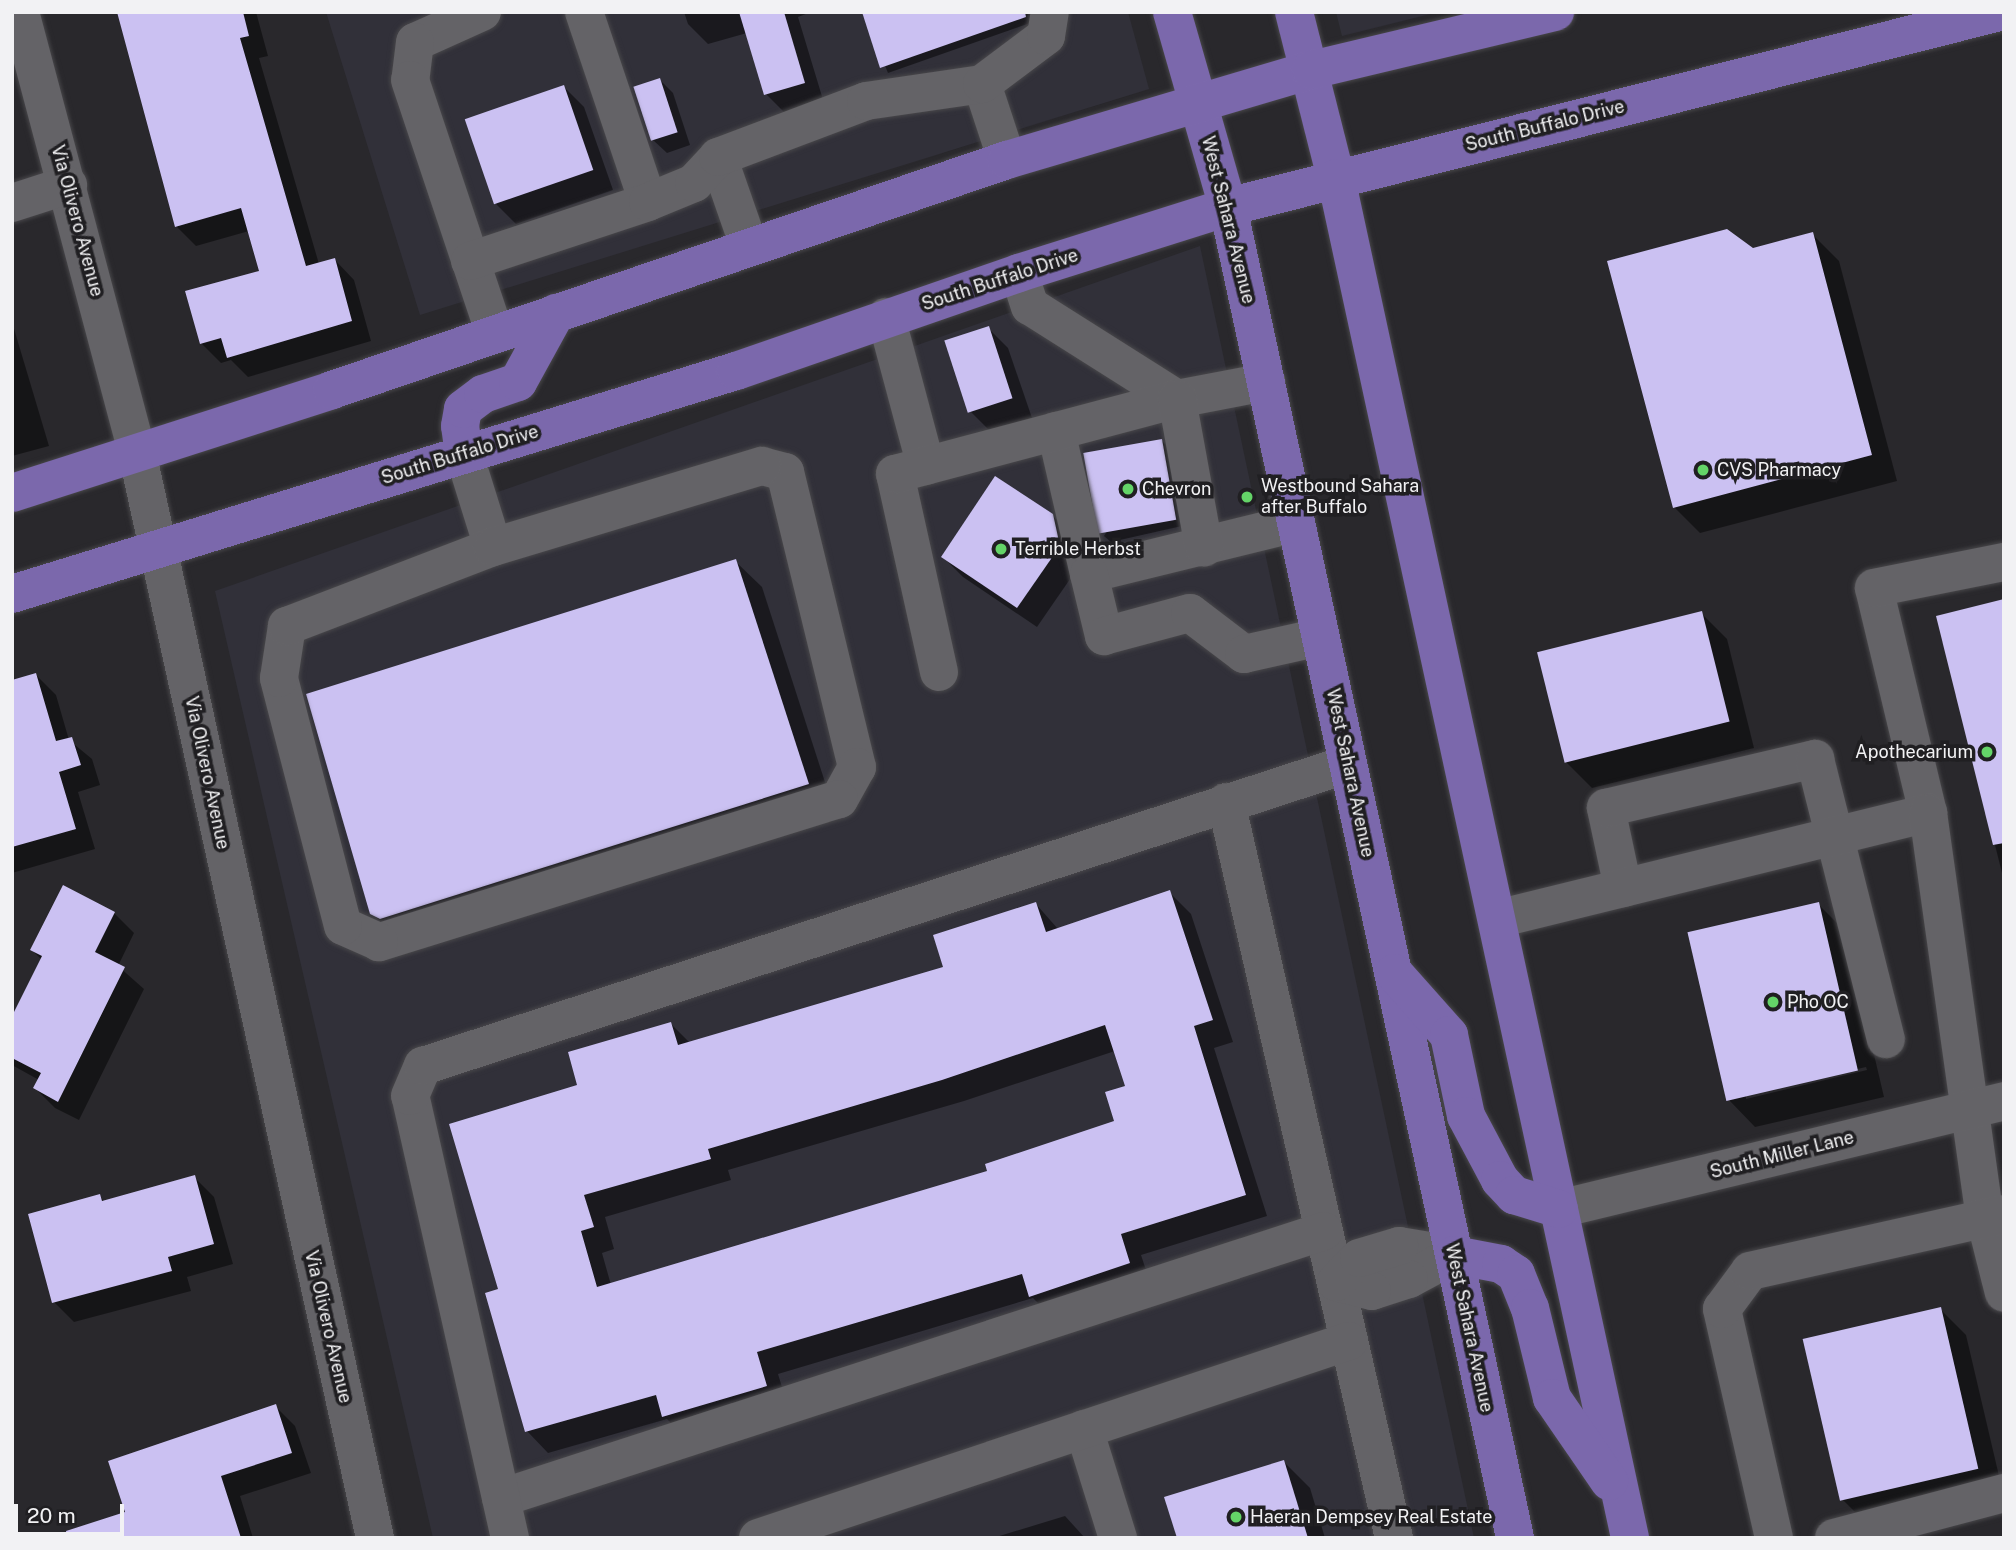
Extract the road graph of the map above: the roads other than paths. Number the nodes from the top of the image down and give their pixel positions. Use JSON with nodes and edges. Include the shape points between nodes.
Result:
{"nodes":[{"id":1,"x":20,"y":12,"type":"edge"},
{"id":2,"x":482,"y":12,"type":"edge"},
{"id":3,"x":584,"y":12,"type":"edge"},
{"id":4,"x":1050,"y":12,"type":"edge"},
{"id":5,"x":1172,"y":12,"type":"edge"},
{"id":6,"x":1294,"y":12,"type":"edge"},
{"id":7,"x":1555,"y":12,"type":"edge"},
{"id":8,"x":2000,"y":12,"type":"edge"},
{"id":9,"x":1311,"y":70,"type":"junction"},
{"id":10,"x":982,"y":84,"type":"junction"},
{"id":11,"x":1198,"y":102,"type":"junction"},
{"id":12,"x":718,"y":157,"type":"junction"},
{"id":13,"x":1007,"y":160,"type":"junction"},
{"id":14,"x":1336,"y":178,"type":"junction"},
{"id":15,"x":68,"y":185,"type":"junction"},
{"id":16,"x":648,"y":202,"type":"junction"},
{"id":17,"x":12,"y":203,"type":"edge"},
{"id":18,"x":1228,"y":207,"type":"junction"},
{"id":19,"x":749,"y":246,"type":"junction"},
{"id":20,"x":470,"y":261,"type":"junction"},
{"id":21,"x":1019,"y":273,"type":"junction"},
{"id":22,"x":556,"y":313,"type":"junction"},
{"id":23,"x":886,"y":317,"type":"junction"},
{"id":24,"x":495,"y":334,"type":"junction"},
{"id":25,"x":1266,"y":382,"type":"junction"},
{"id":26,"x":1177,"y":399,"type":"junction"},
{"id":27,"x":1056,"y":431,"type":"junction"},
{"id":28,"x":137,"y":452,"type":"junction"},
{"id":29,"x":464,"y":454,"type":"junction"},
{"id":30,"x":926,"y":466,"type":"junction"},
{"id":31,"x":12,"y":493,"type":"edge"},
{"id":32,"x":1296,"y":523,"type":"junction"},
{"id":33,"x":158,"y":546,"type":"junction"},
{"id":34,"x":493,"y":547,"type":"junction"},
{"id":35,"x":1204,"y":548,"type":"junction"},
{"id":36,"x":2004,"y":562,"type":"edge"},
{"id":37,"x":1089,"y":574,"type":"junction"},
{"id":38,"x":12,"y":594,"type":"edge"},
{"id":39,"x":1320,"y":637,"type":"junction"},
{"id":40,"x":939,"y":672,"type":"dead end"},
{"id":41,"x":1348,"y":764,"type":"junction"},
{"id":42,"x":1226,"y":802,"type":"junction"},
{"id":43,"x":1928,"y":813,"type":"junction"},
{"id":44,"x":1832,"y":837,"type":"junction"},
{"id":45,"x":1623,"y":888,"type":"junction"},
{"id":46,"x":1497,"y":919,"type":"junction"},
{"id":47,"x":1392,"y":972,"type":"junction"},
{"id":48,"x":1886,"y":1039,"type":"dead end"},
{"id":49,"x":1987,"y":1105,"type":"edge"},
{"id":50,"x":1559,"y":1209,"type":"junction"},
{"id":51,"x":1994,"y":1216,"type":"edge"},
{"id":52,"x":1324,"y":1231,"type":"junction"},
{"id":53,"x":1454,"y":1255,"type":"junction"},
{"id":54,"x":1336,"y":1282,"type":"junction"},
{"id":55,"x":2004,"y":1293,"type":"edge"},
{"id":56,"x":1349,"y":1341,"type":"junction"},
{"id":57,"x":1084,"y":1429,"type":"junction"},
{"id":58,"x":2004,"y":1493,"type":"edge"},
{"id":59,"x":1620,"y":1497,"type":"junction"},
{"id":60,"x":501,"y":1498,"type":"junction"},
{"id":61,"x":375,"y":1538,"type":"edge"},
{"id":62,"x":510,"y":1538,"type":"edge"},
{"id":63,"x":758,"y":1538,"type":"edge"},
{"id":64,"x":1118,"y":1538,"type":"edge"},
{"id":65,"x":1394,"y":1538,"type":"edge"},
{"id":66,"x":1515,"y":1538,"type":"edge"},
{"id":67,"x":1630,"y":1538,"type":"edge"},
{"id":68,"x":1774,"y":1538,"type":"edge"},
{"id":69,"x":1834,"y":1538,"type":"edge"}],
"edges":[{"from":1,"to":15,"type":"street","name":"Via Olivero Avenue"},
{"from":2,"to":20,"type":"street","via":[[415,42],[410,80]]},
{"from":3,"to":16,"type":"street"},
{"from":4,"to":10,"type":"street","via":[[1046,36]]},
{"from":5,"to":11,"type":"main road","name":"West Sahara Avenue"},
{"from":6,"to":9,"type":"main road"},
{"from":7,"to":9,"type":"main road"},
{"from":8,"to":14,"type":"main road","name":"South Buffalo Drive"},
{"from":9,"to":11,"type":"main road"},
{"from":9,"to":14,"type":"main road"},
{"from":10,"to":12,"type":"street","via":[[866,102]]},
{"from":10,"to":13,"type":"street"},
{"from":11,"to":13,"type":"main road"},
{"from":11,"to":18,"type":"main road","name":"West Sahara Avenue"},
{"from":12,"to":16,"type":"street","via":[[694,183]]},
{"from":12,"to":19,"type":"street"},
{"from":13,"to":19,"type":"main road"},
{"from":14,"to":18,"type":"main road","name":"South Buffalo Drive"},
{"from":14,"to":46,"type":"main road"},
{"from":15,"to":17,"type":"street"},
{"from":15,"to":28,"type":"street","name":"Via Olivero Avenue"},
{"from":16,"to":20,"type":"street"},
{"from":18,"to":21,"type":"main road","name":"South Buffalo Drive"},
{"from":18,"to":25,"type":"main road","name":"West Sahara Avenue"},
{"from":19,"to":22,"type":"main road"},
{"from":20,"to":24,"type":"street"},
{"from":21,"to":23,"type":"main road","name":"South Buffalo Drive"},
{"from":21,"to":26,"type":"street","via":[[1030,306]]},
{"from":22,"to":24,"type":"main road"},
{"from":22,"to":29,"type":"main road","via":[[518,382],[483,394],[463,409]]},
{"from":23,"to":29,"type":"main road","name":"South Buffalo Drive","via":[[736,371]]},
{"from":23,"to":30,"type":"street"},
{"from":24,"to":28,"type":"main road"},
{"from":25,"to":26,"type":"street"},
{"from":25,"to":32,"type":"main road","name":"West Sahara Avenue"},
{"from":26,"to":27,"type":"street"},
{"from":26,"to":35,"type":"street"},
{"from":27,"to":30,"type":"street"},
{"from":27,"to":37,"type":"street"},
{"from":28,"to":31,"type":"main road"},
{"from":28,"to":33,"type":"street","name":"Via Olivero Avenue"},
{"from":29,"to":33,"type":"main road","name":"South Buffalo Drive"},
{"from":29,"to":34,"type":"street"},
{"from":30,"to":40,"type":"street","via":[[895,474]]},
{"from":32,"to":35,"type":"street"},
{"from":32,"to":39,"type":"main road","name":"West Sahara Avenue"},
{"from":33,"to":38,"type":"main road","name":"South Buffalo Drive"},
{"from":33,"to":61,"type":"street","name":"Via Olivero Avenue"},
{"from":34,"to":34,"type":"street","via":[[762,466],[785,472],[857,767],[839,799],[379,942],[343,926],[279,678],[287,626]]},
{"from":35,"to":37,"type":"street"},
{"from":36,"to":43,"type":"street","via":[[1874,588]]},
{"from":37,"to":39,"type":"street","via":[[1104,636],[1190,613],[1244,654]]},
{"from":39,"to":41,"type":"main road","name":"West Sahara Avenue"},
{"from":41,"to":42,"type":"street"},
{"from":41,"to":47,"type":"main road","name":"West Sahara Avenue"},
{"from":42,"to":52,"type":"street"},
{"from":42,"to":60,"type":"street","via":[[423,1066],[410,1096]]},
{"from":43,"to":44,"type":"street"},
{"from":43,"to":49,"type":"street"},
{"from":44,"to":45,"type":"street"},
{"from":44,"to":45,"type":"street","via":[[1815,759],[1606,808]]},
{"from":44,"to":48,"type":"street"},
{"from":45,"to":46,"type":"street"},
{"from":46,"to":50,"type":"main road"},
{"from":47,"to":50,"type":"main road","via":[[1449,1035],[1466,1116],[1500,1180],[1514,1195]]},
{"from":47,"to":53,"type":"main road","name":"West Sahara Avenue"},
{"from":49,"to":50,"type":"street","name":"South Miller Lane"},
{"from":49,"to":51,"type":"street"},
{"from":50,"to":59,"type":"main road"},
{"from":51,"to":55,"type":"street"},
{"from":51,"to":68,"type":"street","via":[[1750,1271],[1722,1309]]},
{"from":52,"to":54,"type":"street"},
{"from":52,"to":60,"type":"street"},
{"from":53,"to":54,"type":"street","via":[[1399,1246],[1359,1258]]},
{"from":53,"to":59,"type":"main road","via":[[1501,1264],[1517,1274],[1552,1398]]},
{"from":53,"to":66,"type":"main road","name":"West Sahara Avenue"},
{"from":54,"to":56,"type":"street"},
{"from":56,"to":57,"type":"street"},
{"from":56,"to":65,"type":"street"},
{"from":57,"to":63,"type":"street"},
{"from":57,"to":64,"type":"street"},
{"from":58,"to":69,"type":"street"},
{"from":59,"to":67,"type":"main road"},
{"from":60,"to":62,"type":"street"}]}
